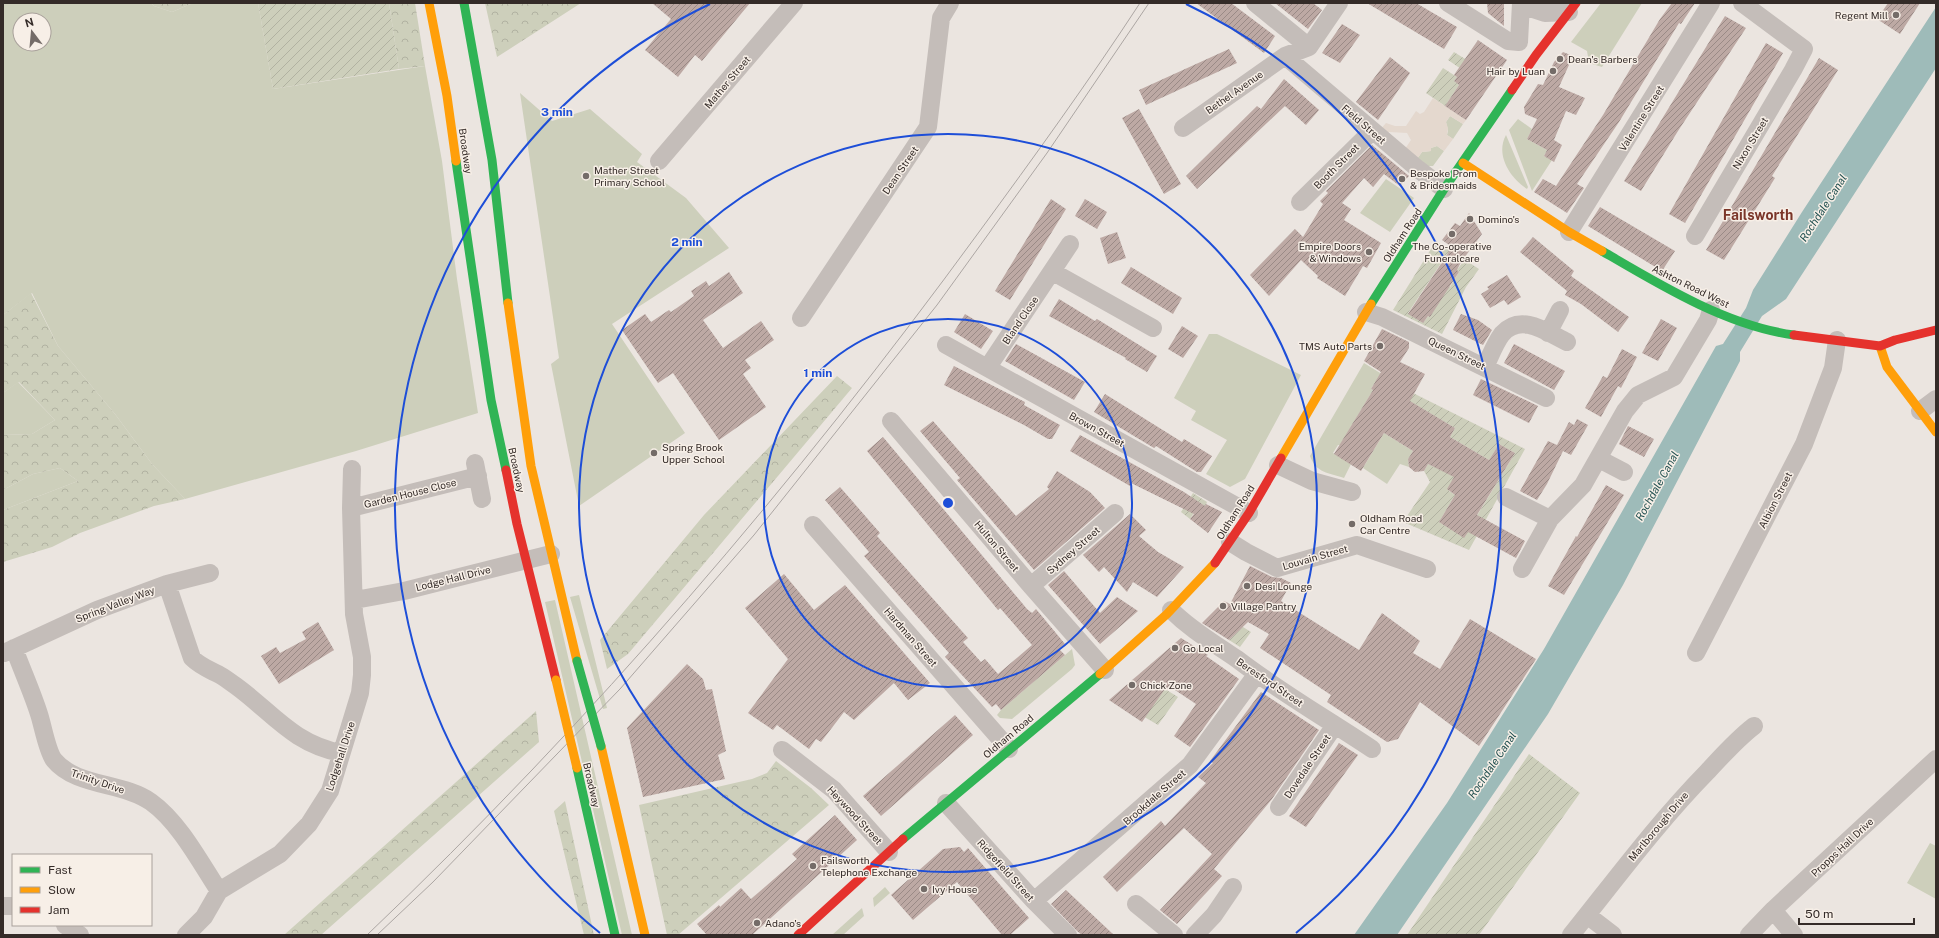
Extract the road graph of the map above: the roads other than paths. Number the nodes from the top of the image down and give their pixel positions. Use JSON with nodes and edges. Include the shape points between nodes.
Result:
{"nodes":[{"id":1,"x":429,"y":3,"type":"edge"},
{"id":2,"x":464,"y":3,"type":"edge"},
{"id":3,"x":794,"y":3,"type":"edge"},
{"id":4,"x":950,"y":3,"type":"edge"},
{"id":5,"x":1255,"y":3,"type":"edge"},
{"id":6,"x":1339,"y":3,"type":"edge"},
{"id":7,"x":1448,"y":3,"type":"edge"},
{"id":8,"x":1711,"y":3,"type":"edge"},
{"id":9,"x":1742,"y":3,"type":"edge"},
{"id":10,"x":1521,"y":4,"type":"edge"},
{"id":11,"x":1573,"y":7,"type":"edge"},
{"id":12,"x":1519,"y":42,"type":"junction"},
{"id":13,"x":1309,"y":47,"type":"junction"},
{"id":14,"x":1536,"y":55,"type":"junction"},
{"id":15,"x":1286,"y":56,"type":"junction"},
{"id":16,"x":1183,"y":128,"type":"dead end"},
{"id":17,"x":1372,"y":131,"type":"junction"},
{"id":18,"x":660,"y":161,"type":"dead end"},
{"id":19,"x":1463,"y":163,"type":"junction"},
{"id":20,"x":1444,"y":189,"type":"junction"},
{"id":21,"x":1300,"y":202,"type":"dead end"},
{"id":22,"x":1570,"y":232,"type":"junction"},
{"id":23,"x":1695,"y":236,"type":"dead end"},
{"id":24,"x":1070,"y":244,"type":"dead end"},
{"id":25,"x":1053,"y":272,"type":"junction"},
{"id":26,"x":1560,"y":310,"type":"dead end"},
{"id":27,"x":1366,"y":312,"type":"junction"},
{"id":28,"x":1719,"y":313,"type":"junction"},
{"id":29,"x":801,"y":318,"type":"dead end"},
{"id":30,"x":1153,"y":328,"type":"dead end"},
{"id":31,"x":1936,"y":330,"type":"edge"},
{"id":32,"x":1548,"y":333,"type":"junction"},
{"id":33,"x":1837,"y":340,"type":"junction"},
{"id":34,"x":1568,"y":342,"type":"dead end"},
{"id":35,"x":946,"y":345,"type":"dead end"},
{"id":36,"x":1880,"y":346,"type":"junction"},
{"id":37,"x":988,"y":367,"type":"junction"},
{"id":38,"x":1485,"y":367,"type":"junction"},
{"id":39,"x":1546,"y":398,"type":"dead end"},
{"id":40,"x":1936,"y":399,"type":"edge"},
{"id":41,"x":1920,"y":411,"type":"junction"},
{"id":42,"x":891,"y":421,"type":"dead end"},
{"id":43,"x":1936,"y":432,"type":"edge"},
{"id":44,"x":1599,"y":459,"type":"junction"},
{"id":45,"x":1278,"y":465,"type":"junction"},
{"id":46,"x":352,"y":470,"type":"dead end"},
{"id":47,"x":1624,"y":472,"type":"dead end"},
{"id":48,"x":1352,"y":492,"type":"dead end"},
{"id":49,"x":1506,"y":496,"type":"dead end"},
{"id":50,"x":482,"y":498,"type":"dead end"},
{"id":51,"x":351,"y":508,"type":"junction"},
{"id":52,"x":1115,"y":513,"type":"dead end"},
{"id":53,"x":1249,"y":513,"type":"junction"},
{"id":54,"x":1550,"y":519,"type":"junction"},
{"id":55,"x":813,"y":525,"type":"dead end"},
{"id":56,"x":1230,"y":542,"type":"junction"},
{"id":57,"x":551,"y":554,"type":"junction"},
{"id":58,"x":526,"y":560,"type":"junction"},
{"id":59,"x":354,"y":564,"type":"joint"},
{"id":60,"x":1427,"y":568,"type":"dead end"},
{"id":61,"x":1522,"y":569,"type":"dead end"},
{"id":62,"x":210,"y":573,"type":"dead end"},
{"id":63,"x":167,"y":584,"type":"junction"},
{"id":64,"x":1031,"y":586,"type":"junction"},
{"id":65,"x":355,"y":600,"type":"junction"},
{"id":66,"x":1171,"y":610,"type":"junction"},
{"id":67,"x":8,"y":651,"type":"edge"},
{"id":68,"x":1696,"y":653,"type":"dead end"},
{"id":69,"x":1105,"y":670,"type":"junction"},
{"id":70,"x":1256,"y":675,"type":"junction"},
{"id":71,"x":1335,"y":725,"type":"junction"},
{"id":72,"x":1754,"y":726,"type":"dead end"},
{"id":73,"x":1009,"y":749,"type":"junction"},
{"id":74,"x":1372,"y":749,"type":"dead end"},
{"id":75,"x":782,"y":750,"type":"dead end"},
{"id":76,"x":341,"y":753,"type":"junction"},
{"id":77,"x":1936,"y":759,"type":"edge"},
{"id":78,"x":946,"y":803,"type":"junction"},
{"id":79,"x":1279,"y":807,"type":"dead end"},
{"id":80,"x":889,"y":852,"type":"junction"},
{"id":81,"x":1233,"y":887,"type":"dead end"},
{"id":82,"x":219,"y":891,"type":"junction"},
{"id":83,"x":1034,"y":901,"type":"junction"},
{"id":84,"x":1136,"y":904,"type":"dead end"},
{"id":85,"x":1773,"y":910,"type":"junction"},
{"id":86,"x":1587,"y":915,"type":"junction"},
{"id":87,"x":66,"y":926,"type":"edge"},
{"id":88,"x":80,"y":935,"type":"edge"},
{"id":89,"x":186,"y":935,"type":"edge"},
{"id":90,"x":615,"y":935,"type":"edge"},
{"id":91,"x":645,"y":935,"type":"edge"},
{"id":92,"x":798,"y":935,"type":"edge"},
{"id":93,"x":1068,"y":935,"type":"edge"},
{"id":94,"x":1174,"y":935,"type":"edge"},
{"id":95,"x":1196,"y":935,"type":"edge"},
{"id":96,"x":1571,"y":935,"type":"edge"},
{"id":97,"x":1613,"y":935,"type":"edge"},
{"id":98,"x":1749,"y":935,"type":"edge"},
{"id":99,"x":1794,"y":935,"type":"edge"}],
"edges":[{"from":1,"to":58,"type":"main road","name":"Broadway","via":[[447,96],[491,400]]},
{"from":2,"to":57,"type":"main road","name":"Broadway","via":[[492,160],[507,298],[530,466]]},
{"from":3,"to":18,"type":"street","name":"Mather Street"},
{"from":4,"to":29,"type":"street","name":"Dean Street","via":[[941,18],[928,127]]},
{"from":5,"to":13,"type":"street"},
{"from":6,"to":13,"type":"street"},
{"from":7,"to":12,"type":"street","via":[[1508,41]]},
{"from":8,"to":22,"type":"street","name":"Valentine Street"},
{"from":9,"to":23,"type":"street","name":"Nixon Street","via":[[1804,49]]},
{"from":10,"to":11,"type":"street","via":[[1545,13]]},
{"from":10,"to":12,"type":"street"},
{"from":11,"to":14,"type":"main road","name":"Oldham Road"},
{"from":12,"to":14,"type":"street"},
{"from":13,"to":15,"type":"street","name":"Bethel Avenue"},
{"from":14,"to":19,"type":"main road","name":"Oldham Road"},
{"from":15,"to":16,"type":"street","name":"Bethel Avenue"},
{"from":15,"to":17,"type":"street","name":"Field Street"},
{"from":17,"to":20,"type":"street","name":"Field Street"},
{"from":17,"to":21,"type":"street","name":"Booth Street"},
{"from":19,"to":20,"type":"main road","name":"Oldham Road"},
{"from":19,"to":22,"type":"main road","name":"Ashton Road West"},
{"from":20,"to":27,"type":"main road","name":"Oldham Road"},
{"from":22,"to":28,"type":"main road","name":"Ashton Road West","via":[[1646,277]]},
{"from":24,"to":25,"type":"street","name":"Bland Close"},
{"from":25,"to":30,"type":"street"},
{"from":25,"to":37,"type":"street","name":"Bland Close"},
{"from":26,"to":32,"type":"street"},
{"from":27,"to":38,"type":"street","name":"Queen Street","via":[[1382,317]]},
{"from":27,"to":45,"type":"main road","name":"Oldham Road"},
{"from":28,"to":33,"type":"main road","name":"Ashton Road West","via":[[1762,328],[1801,337]]},
{"from":28,"to":44,"type":"street","via":[[1708,320],[1674,377],[1638,395],[1625,411]]},
{"from":31,"to":36,"type":"main road","name":"Ashton Road West"},
{"from":32,"to":34,"type":"street"},
{"from":32,"to":38,"type":"street","via":[[1524,323],[1513,326],[1502,334]]},
{"from":33,"to":36,"type":"main road","name":"Ashton Road West"},
{"from":33,"to":68,"type":"street","name":"Albion Street","via":[[1833,368],[1804,444]]},
{"from":35,"to":37,"type":"street","name":"Brown Street"},
{"from":36,"to":41,"type":"main road","via":[[1887,367]]},
{"from":37,"to":53,"type":"street","name":"Brown Street"},
{"from":38,"to":39,"type":"street","name":"Queen Street"},
{"from":40,"to":41,"type":"street"},
{"from":41,"to":43,"type":"main road"},
{"from":42,"to":64,"type":"street","name":"Hulton Street"},
{"from":44,"to":47,"type":"street"},
{"from":44,"to":54,"type":"street","via":[[1583,485]]},
{"from":45,"to":48,"type":"street","via":[[1312,481]]},
{"from":45,"to":53,"type":"main road","name":"Oldham Road"},
{"from":46,"to":51,"type":"street"},
{"from":49,"to":54,"type":"street"},
{"from":50,"to":51,"type":"street","name":"Garden House Close","via":[[476,470]]},
{"from":51,"to":59,"type":"street","name":"Garden House Close"},
{"from":52,"to":64,"type":"street","name":"Sydney Street"},
{"from":53,"to":56,"type":"main road","name":"Oldham Road"},
{"from":54,"to":61,"type":"street"},
{"from":55,"to":73,"type":"street","name":"Hardman Street"},
{"from":56,"to":60,"type":"street","name":"Louvain Street","via":[[1277,568],[1357,545]]},
{"from":56,"to":66,"type":"main road","name":"Oldham Road","via":[[1210,569]]},
{"from":57,"to":58,"type":"street","name":"Lodge Hall Drive"},
{"from":57,"to":91,"type":"main road","name":"Broadway","bridge":true,"via":[[601,746]]},
{"from":58,"to":65,"type":"street","name":"Lodge Hall Drive","via":[[404,591]]},
{"from":58,"to":90,"type":"main road","name":"Broadway","bridge":true},
{"from":59,"to":65,"type":"street","name":"Lodgehall Drive","via":[[352,578]]},
{"from":62,"to":63,"type":"street"},
{"from":63,"to":67,"type":"street","name":"Spring Valley Way","via":[[97,610]]},
{"from":63,"to":76,"type":"street","name":"Spring Valley Way","via":[[192,658],[200,666],[219,674],[287,729],[323,749]]},
{"from":64,"to":69,"type":"street","name":"Hulton Street"},
{"from":65,"to":76,"type":"street","name":"Lodgehall Drive","via":[[354,614],[362,657],[361,687]]},
{"from":66,"to":69,"type":"main road","name":"Oldham Road"},
{"from":66,"to":70,"type":"street","name":"Beresford Street","via":[[1187,626]]},
{"from":67,"to":82,"type":"street","name":"Trinity Drive","via":[[38,712],[52,758],[61,768],[139,795],[151,802],[175,825]]},
{"from":69,"to":73,"type":"main road","name":"Oldham Road"},
{"from":70,"to":71,"type":"street","name":"Beresford Street"},
{"from":70,"to":83,"type":"street","name":"Brookdale Street","via":[[1190,765]]},
{"from":71,"to":74,"type":"street","name":"Beresford Street"},
{"from":71,"to":79,"type":"street","name":"Dovedale Street"},
{"from":72,"to":86,"type":"street","name":"Marlborough Drive","via":[[1741,736],[1685,794]]},
{"from":73,"to":78,"type":"main road","name":"Oldham Road"},
{"from":75,"to":80,"type":"street","name":"Heywood Street","via":[[834,790]]},
{"from":76,"to":82,"type":"street","name":"Lodgehall Drive","via":[[330,791],[309,824],[280,854]]},
{"from":77,"to":85,"type":"street","name":"Propps Hall Drive"},
{"from":78,"to":80,"type":"main road","name":"Oldham Road"},
{"from":78,"to":83,"type":"street","name":"Ridgefield Street"},
{"from":80,"to":92,"type":"main road","name":"Oldham Road"},
{"from":81,"to":95,"type":"street","via":[[1214,915]]},
{"from":82,"to":89,"type":"street","name":"Lodgehall Drive","via":[[204,917]]},
{"from":83,"to":93,"type":"street","name":"Ridgefield Street"},
{"from":84,"to":94,"type":"street"},
{"from":85,"to":98,"type":"street","name":"Propps Hall Drive"},
{"from":85,"to":99,"type":"street"},
{"from":86,"to":96,"type":"street","name":"Marlborough Drive"},
{"from":86,"to":97,"type":"street"},
{"from":87,"to":88,"type":"street"}]}
